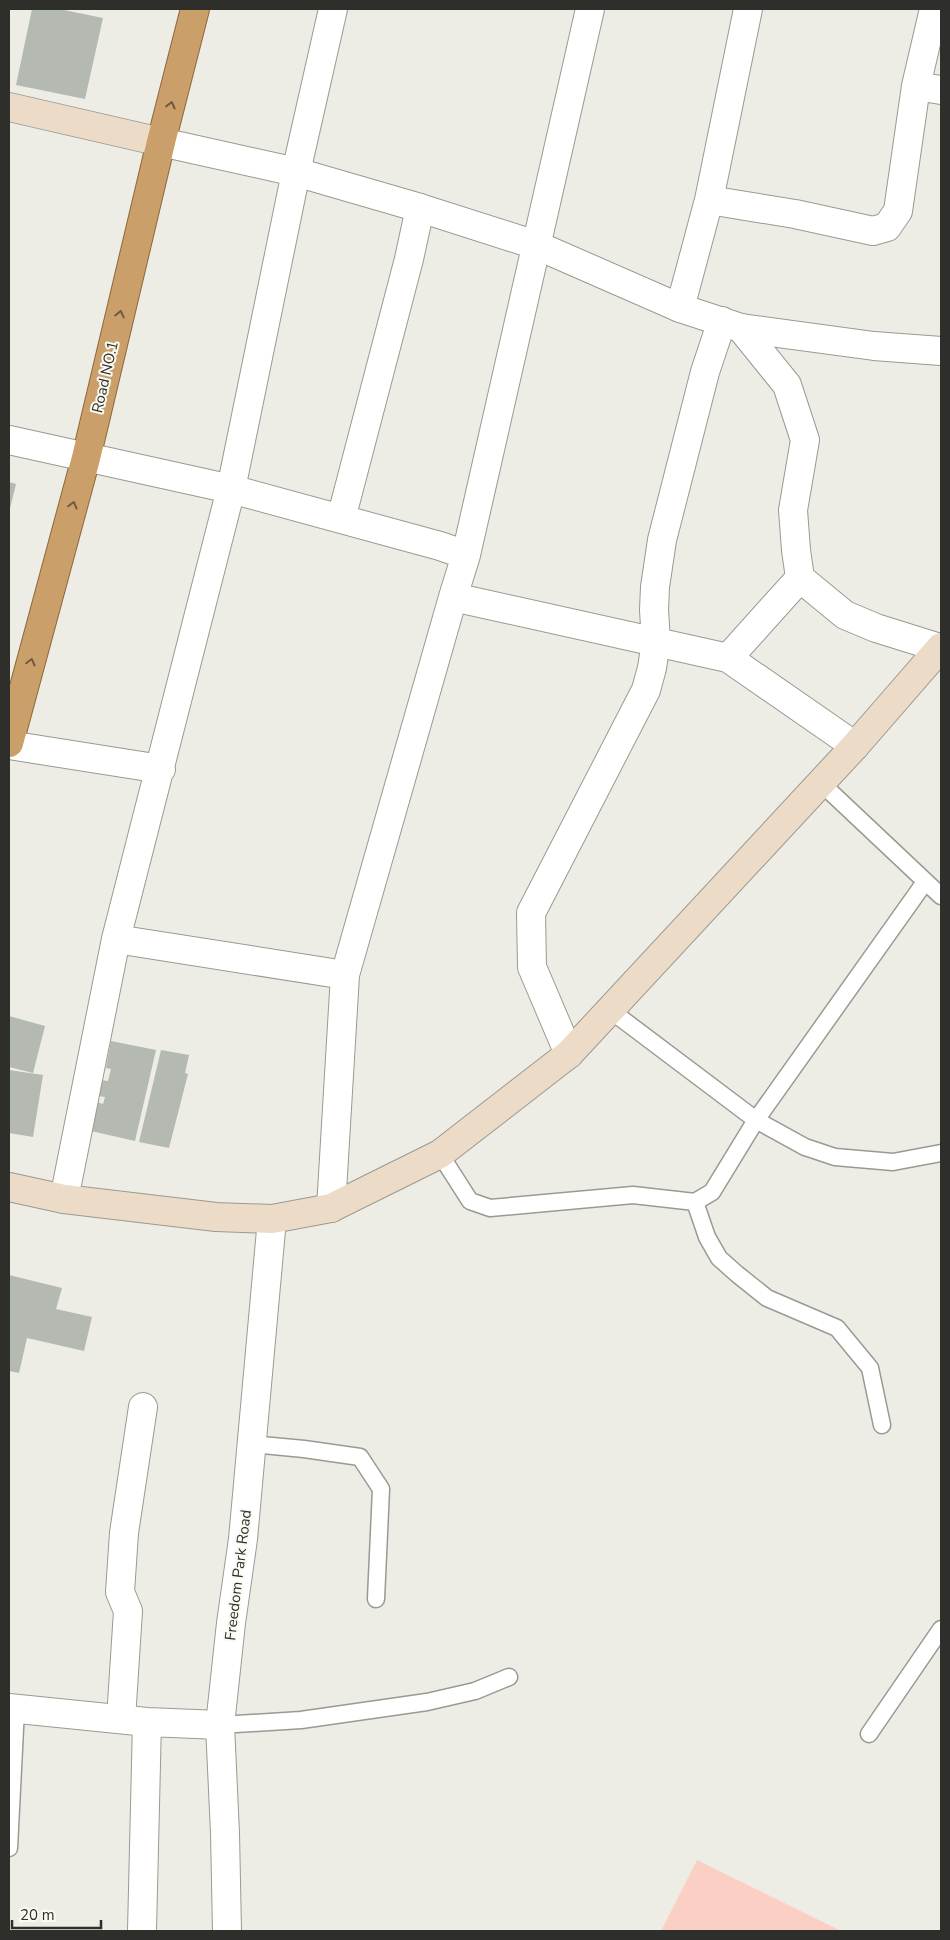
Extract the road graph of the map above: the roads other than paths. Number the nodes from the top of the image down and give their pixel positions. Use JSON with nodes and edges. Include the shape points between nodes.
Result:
{"nodes":[{"id":1,"x":196,"y":9,"type":"edge"},
{"id":2,"x":332,"y":9,"type":"edge"},
{"id":3,"x":590,"y":9,"type":"edge"},
{"id":4,"x":748,"y":9,"type":"edge"},
{"id":5,"x":934,"y":9,"type":"edge"},
{"id":6,"x":929,"y":88,"type":"edge"},
{"id":7,"x":9,"y":107,"type":"edge"},
{"id":8,"x":161,"y":142,"type":"junction"},
{"id":9,"x":296,"y":172,"type":"junction"},
{"id":10,"x":709,"y":200,"type":"junction"},
{"id":11,"x":420,"y":208,"type":"junction"},
{"id":12,"x":536,"y":245,"type":"junction"},
{"id":13,"x":680,"y":308,"type":"junction"},
{"id":14,"x":731,"y":324,"type":"junction"},
{"id":15,"x":941,"y":352,"type":"edge"},
{"id":16,"x":9,"y":440,"type":"edge"},
{"id":17,"x":86,"y":458,"type":"junction"},
{"id":18,"x":231,"y":489,"type":"junction"},
{"id":19,"x":341,"y":519,"type":"junction"},
{"id":20,"x":466,"y":555,"type":"junction"},
{"id":21,"x":800,"y":578,"type":"junction"},
{"id":22,"x":453,"y":597,"type":"junction"},
{"id":23,"x":656,"y":641,"type":"junction"},
{"id":24,"x":941,"y":648,"type":"edge"},
{"id":25,"x":728,"y":658,"type":"junction"},
{"id":26,"x":16,"y":689,"type":"edge"},
{"id":27,"x":9,"y":744,"type":"edge"},
{"id":28,"x":855,"y":746,"type":"junction"},
{"id":29,"x":161,"y":769,"type":"junction"},
{"id":30,"x":821,"y":783,"type":"junction"},
{"id":31,"x":925,"y":882,"type":"junction"},
{"id":32,"x":941,"y":896,"type":"edge"},
{"id":33,"x":116,"y":939,"type":"junction"},
{"id":34,"x":345,"y":975,"type":"junction"},
{"id":35,"x":610,"y":1010,"type":"junction"},
{"id":36,"x":569,"y":1054,"type":"junction"},
{"id":37,"x":756,"y":1120,"type":"junction"},
{"id":38,"x":941,"y":1153,"type":"edge"},
{"id":39,"x":440,"y":1154,"type":"junction"},
{"id":40,"x":9,"y":1186,"type":"edge"},
{"id":41,"x":64,"y":1198,"type":"junction"},
{"id":42,"x":695,"y":1202,"type":"junction"},
{"id":43,"x":330,"y":1208,"type":"junction"},
{"id":44,"x":272,"y":1219,"type":"junction"},
{"id":45,"x":143,"y":1407,"type":"dead end"},
{"id":46,"x":882,"y":1425,"type":"dead end"},
{"id":47,"x":251,"y":1444,"type":"junction"},
{"id":48,"x":376,"y":1599,"type":"dead end"},
{"id":49,"x":941,"y":1629,"type":"edge"},
{"id":50,"x":509,"y":1677,"type":"dead end"},
{"id":51,"x":12,"y":1709,"type":"edge"},
{"id":52,"x":134,"y":1720,"type":"junction"},
{"id":53,"x":220,"y":1725,"type":"junction"},
{"id":54,"x":869,"y":1734,"type":"dead end"},
{"id":55,"x":9,"y":1848,"type":"edge"},
{"id":56,"x":142,"y":1931,"type":"edge"},
{"id":57,"x":226,"y":1931,"type":"edge"}],
"edges":[{"from":8,"to":1,"type":"highway","name":"Road NO.1","one_way":true},
{"from":2,"to":9,"type":"street"},
{"from":3,"to":12,"type":"street"},
{"from":4,"to":10,"type":"street"},
{"from":5,"to":6,"type":"street"},
{"from":6,"to":10,"type":"street","via":[[898,211],[888,227],[873,231]]},
{"from":7,"to":8,"type":"main road"},
{"from":8,"to":9,"type":"street"},
{"from":17,"to":8,"type":"highway","name":"Road NO.1","one_way":true},
{"from":9,"to":11,"type":"street"},
{"from":9,"to":18,"type":"street"},
{"from":10,"to":13,"type":"street"},
{"from":11,"to":12,"type":"street"},
{"from":11,"to":19,"type":"street"},
{"from":12,"to":13,"type":"street"},
{"from":12,"to":20,"type":"street"},
{"from":13,"to":14,"type":"street"},
{"from":14,"to":15,"type":"street","via":[[874,346]]},
{"from":14,"to":21,"type":"street","via":[[786,385],[805,440],[793,510]]},
{"from":14,"to":23,"type":"street","via":[[705,372],[662,540],[655,588]]},
{"from":16,"to":17,"type":"street"},
{"from":17,"to":18,"type":"street"},
{"from":26,"to":17,"type":"highway","name":"Road NO.1","one_way":true},
{"from":18,"to":19,"type":"street"},
{"from":18,"to":29,"type":"street"},
{"from":19,"to":20,"type":"street"},
{"from":20,"to":22,"type":"street"},
{"from":21,"to":24,"type":"street","via":[[845,615]]},
{"from":21,"to":25,"type":"street"},
{"from":22,"to":23,"type":"street"},
{"from":22,"to":34,"type":"street"},
{"from":23,"to":25,"type":"street"},
{"from":23,"to":36,"type":"street","via":[[646,690],[531,913],[532,967]]},
{"from":24,"to":28,"type":"main road"},
{"from":25,"to":28,"type":"street"},
{"from":26,"to":27,"type":"highway","name":"Road NO.1"},
{"from":27,"to":29,"type":"street"},
{"from":28,"to":30,"type":"main road"},
{"from":29,"to":33,"type":"street"},
{"from":30,"to":31,"type":"lane"},
{"from":30,"to":35,"type":"main road"},
{"from":31,"to":32,"type":"lane"},
{"from":31,"to":37,"type":"lane"},
{"from":33,"to":34,"type":"street"},
{"from":33,"to":41,"type":"street"},
{"from":34,"to":43,"type":"street"},
{"from":35,"to":36,"type":"main road"},
{"from":35,"to":37,"type":"lane"},
{"from":36,"to":39,"type":"main road"},
{"from":37,"to":38,"type":"lane","via":[[805,1147],[835,1157],[893,1162]]},
{"from":37,"to":42,"type":"lane","via":[[712,1192]]},
{"from":39,"to":42,"type":"lane","via":[[470,1201],[490,1208],[633,1195]]},
{"from":39,"to":43,"type":"main road"},
{"from":40,"to":41,"type":"main road"},
{"from":41,"to":44,"type":"main road","via":[[216,1217]]},
{"from":42,"to":46,"type":"lane","via":[[707,1237],[720,1258],[737,1274],[767,1298],[838,1328],[870,1368]]},
{"from":43,"to":44,"type":"main road"},
{"from":44,"to":47,"type":"street","name":"Freedom Park Road"},
{"from":45,"to":52,"type":"street","via":[[120,1592],[128,1611]]},
{"from":47,"to":48,"type":"lane","via":[[360,1457],[382,1489]]},
{"from":47,"to":53,"type":"street","name":"Freedom Park Road"},
{"from":49,"to":54,"type":"lane"},
{"from":50,"to":53,"type":"lane","via":[[475,1691],[427,1702],[301,1720]]},
{"from":51,"to":52,"type":"street"},
{"from":51,"to":55,"type":"lane"},
{"from":52,"to":53,"type":"street"},
{"from":52,"to":56,"type":"street"},
{"from":53,"to":57,"type":"street","name":"Freedom Park Road"}]}
